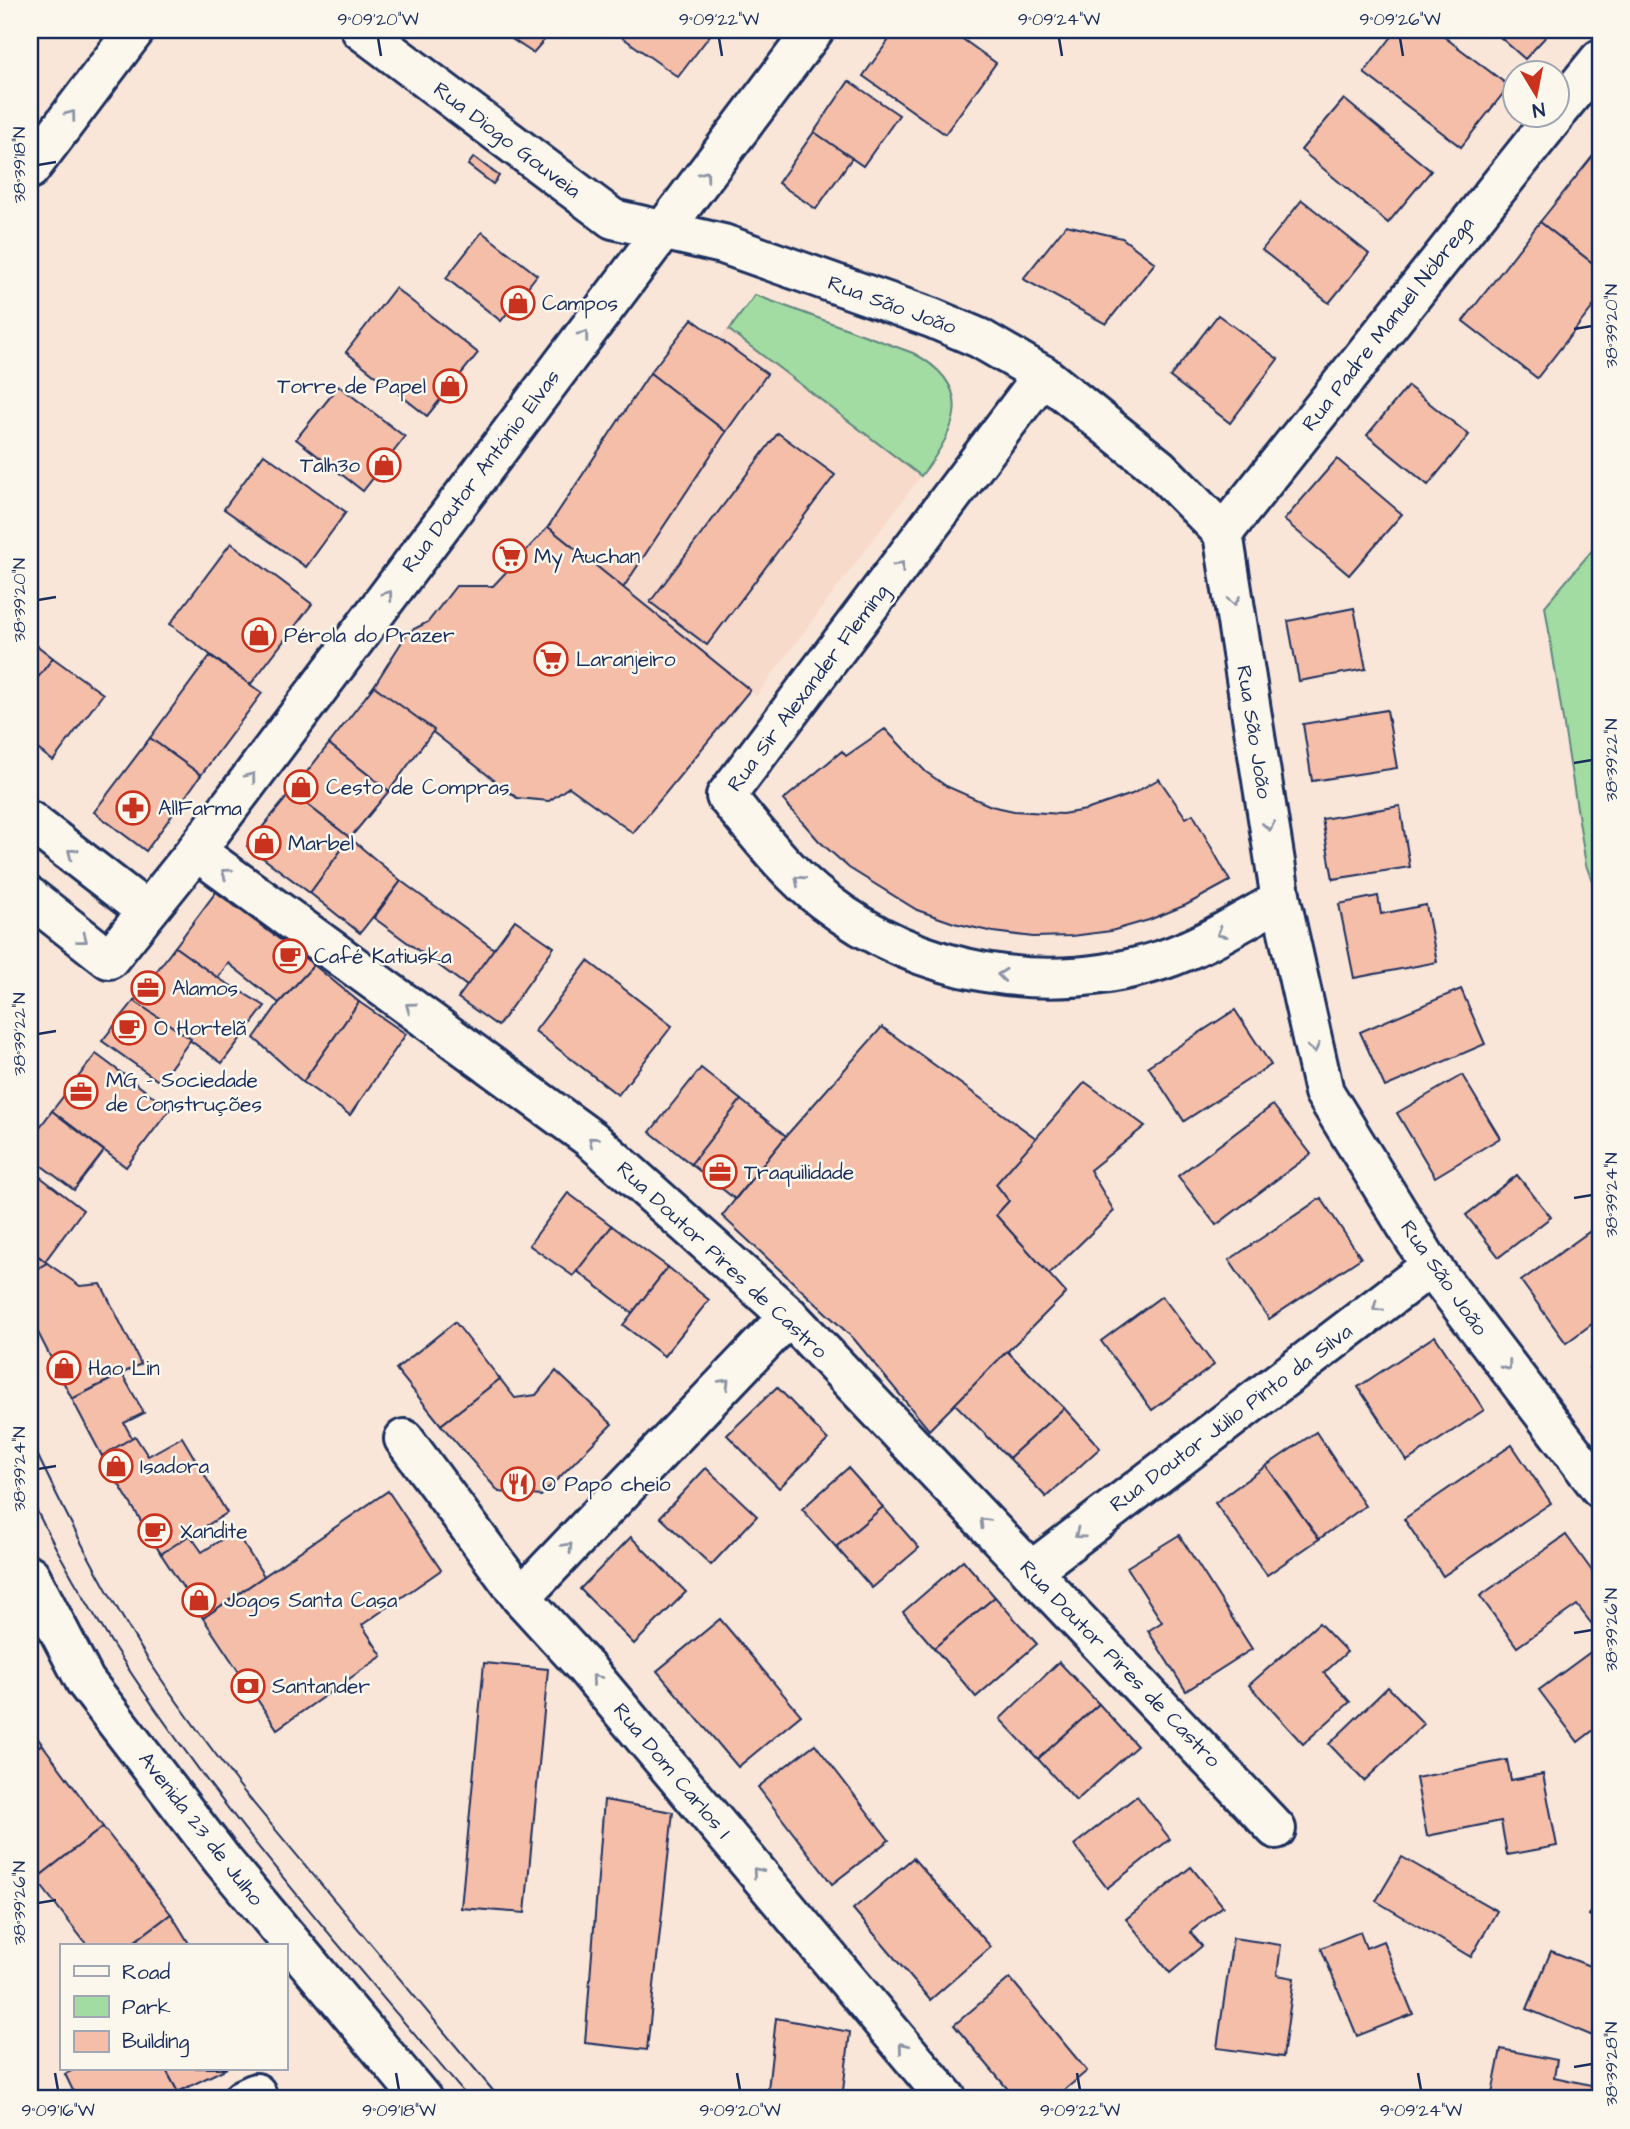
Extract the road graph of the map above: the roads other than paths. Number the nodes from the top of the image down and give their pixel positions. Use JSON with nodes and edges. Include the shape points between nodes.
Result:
{"nodes":[{"id":1,"x":135,"y":30,"type":"edge"},
{"id":2,"x":361,"y":30,"type":"edge"},
{"id":3,"x":814,"y":30,"type":"edge"},
{"id":4,"x":1600,"y":59,"type":"edge"},
{"id":5,"x":1570,"y":96,"type":"edge"},
{"id":6,"x":1543,"y":130,"type":"edge"},
{"id":7,"x":30,"y":169,"type":"edge"},
{"id":8,"x":664,"y":229,"type":"junction"},
{"id":9,"x":1043,"y":375,"type":"junction"},
{"id":10,"x":1223,"y":533,"type":"junction"},
{"id":11,"x":30,"y":821,"type":"edge"},
{"id":12,"x":195,"y":851,"type":"junction"},
{"id":13,"x":30,"y":897,"type":"edge"},
{"id":14,"x":1281,"y":900,"type":"junction"},
{"id":15,"x":145,"y":911,"type":"junction"},
{"id":16,"x":1431,"y":1266,"type":"junction"},
{"id":17,"x":789,"y":1317,"type":"junction"},
{"id":18,"x":404,"y":1439,"type":"dead end"},
{"id":19,"x":1600,"y":1488,"type":"edge"},
{"id":20,"x":1031,"y":1571,"type":"junction"},
{"id":21,"x":30,"y":1575,"type":"edge"},
{"id":22,"x":521,"y":1597,"type":"junction"},
{"id":23,"x":1276,"y":1829,"type":"dead end"},
{"id":24,"x":422,"y":2099,"type":"edge"},
{"id":25,"x":947,"y":2099,"type":"edge"}],
"edges":[{"from":7,"to":1,"type":"street","one_way":true},
{"from":2,"to":8,"type":"street","name":"Rua Diogo Gouveia","via":[[613,219]]},
{"from":8,"to":3,"type":"street","name":"Rua Doutor António Elvas","one_way":true},
{"from":4,"to":5,"type":"street","name":"Rua Padre Manuel Nóbrega"},
{"from":6,"to":10,"type":"street","name":"Rua Padre Manuel Nóbrega"},
{"from":8,"to":9,"type":"street","name":"Rua São João","via":[[723,244],[932,318],[979,338]]},
{"from":12,"to":8,"type":"street","name":"Rua Doutor António Elvas","one_way":true},
{"from":9,"to":10,"type":"street","name":"Rua São João","via":[[1159,468]]},
{"from":14,"to":9,"type":"street","name":"Rua Sir Alexander Fleming","one_way":true,"via":[[1204,943],[1120,971],[1053,978],[986,973],[900,947],[823,901],[789,870],[726,796]]},
{"from":10,"to":14,"type":"street","name":"Rua São João","one_way":true},
{"from":15,"to":11,"type":"street","one_way":true},
{"from":12,"to":15,"type":"street","name":"Rua Doutor António Elvas"},
{"from":17,"to":12,"type":"street","name":"Rua Doutor Pires de Castro","one_way":true,"via":[[591,1139]]},
{"from":13,"to":15,"type":"street","name":"Rua Doutor António Elvas","one_way":true,"via":[[109,959]]},
{"from":14,"to":16,"type":"street","name":"Rua São João","one_way":true,"via":[[1324,1092]]},
{"from":16,"to":19,"type":"street","name":"Rua São João","one_way":true},
{"from":16,"to":20,"type":"street","name":"Rua Doutor Júlio Pinto da Silva","one_way":true},
{"from":20,"to":17,"type":"street","name":"Rua Doutor Pires de Castro","one_way":true},
{"from":22,"to":17,"type":"street","one_way":true},
{"from":18,"to":22,"type":"street","name":"Rua Dom Carlos I"},
{"from":20,"to":23,"type":"street","name":"Rua Doutor Pires de Castro"},
{"from":21,"to":24,"type":"street","name":"Avenida 23 de Julho","via":[[85,1681],[223,1861]]},
{"from":25,"to":22,"type":"street","name":"Rua Dom Carlos I","one_way":true,"via":[[585,1667]]}]}
